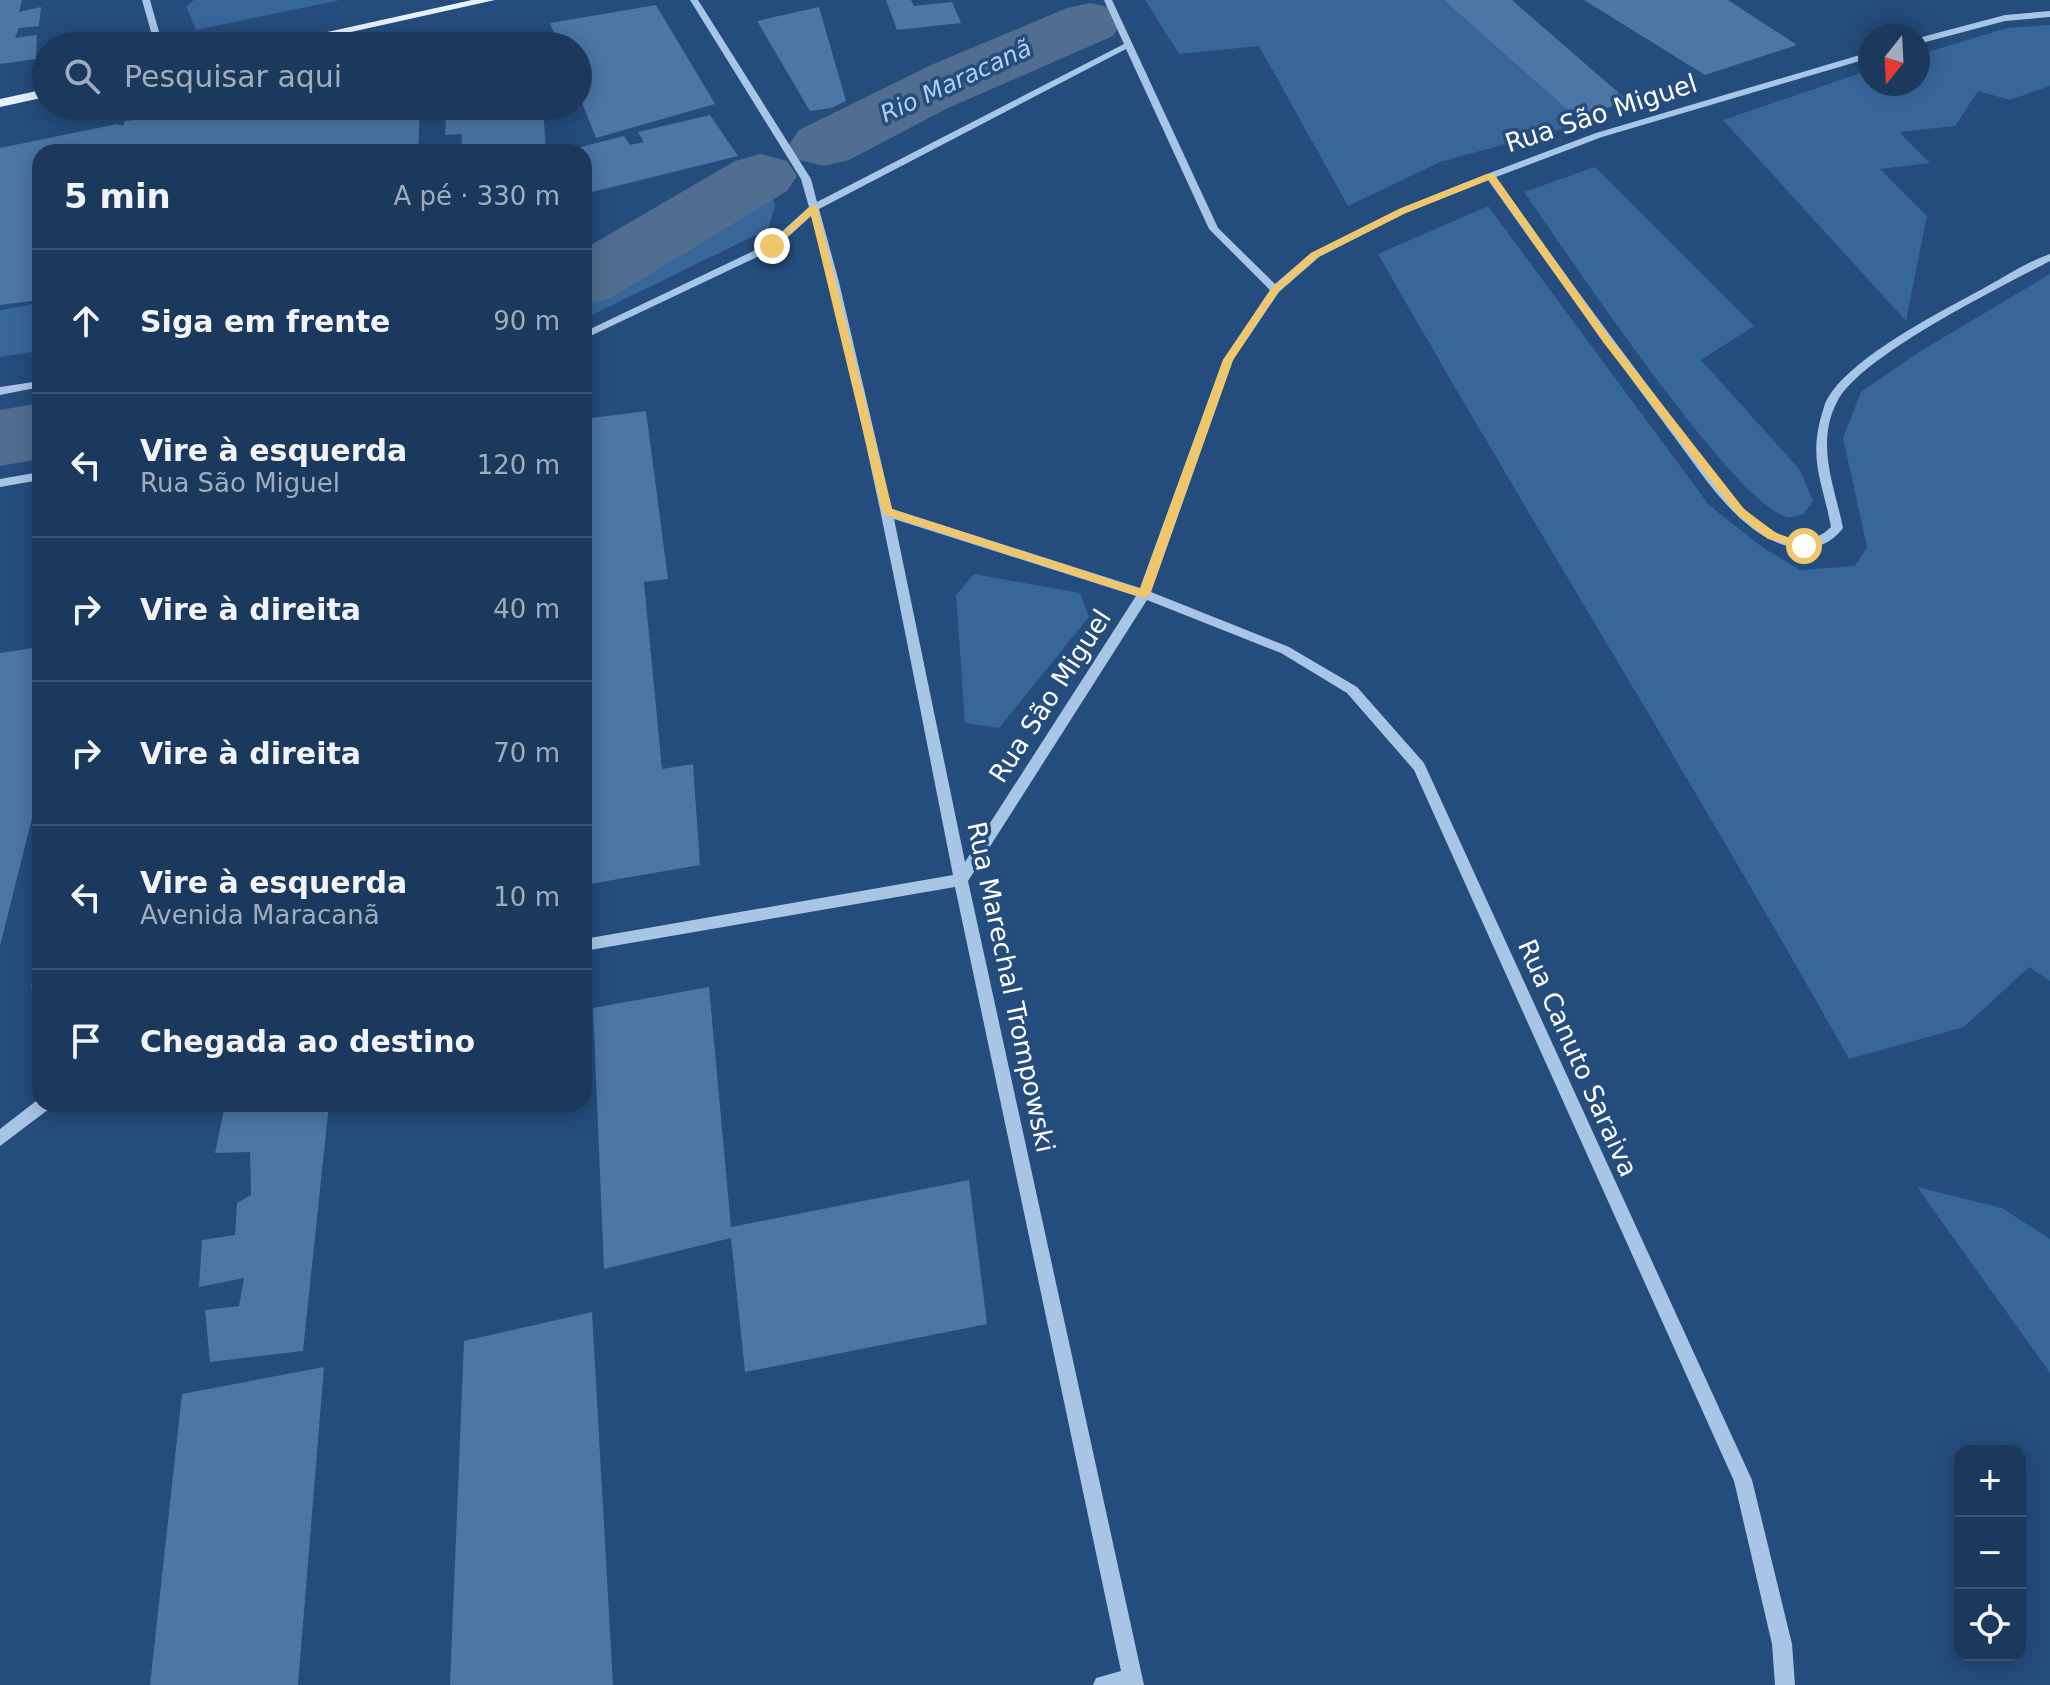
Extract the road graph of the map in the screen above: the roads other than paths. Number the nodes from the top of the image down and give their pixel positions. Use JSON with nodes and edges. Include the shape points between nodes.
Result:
{"nodes":[{"id":1,"x":147,"y":0,"type":"edge"},
{"id":2,"x":489,"y":0,"type":"edge"},
{"id":3,"x":694,"y":0,"type":"edge"},
{"id":4,"x":1108,"y":0,"type":"edge"},
{"id":5,"x":2050,"y":14,"type":"edge"},
{"id":6,"x":155,"y":32,"type":"edge"},
{"id":7,"x":337,"y":32,"type":"edge"},
{"id":8,"x":1930,"y":38,"type":"edge"},
{"id":9,"x":1130,"y":44,"type":"junction"},
{"id":10,"x":1858,"y":59,"type":"edge"},
{"id":11,"x":32,"y":96,"type":"edge"},
{"id":12,"x":0,"y":103,"type":"edge"},
{"id":13,"x":1490,"y":176,"type":"junction"},
{"id":14,"x":814,"y":208,"type":"junction"},
{"id":15,"x":2050,"y":257,"type":"edge"},
{"id":16,"x":1275,"y":290,"type":"junction"},
{"id":17,"x":592,"y":332,"type":"edge"},
{"id":18,"x":32,"y":385,"type":"edge"},
{"id":19,"x":0,"y":391,"type":"edge"},
{"id":20,"x":32,"y":477,"type":"edge"},
{"id":21,"x":0,"y":483,"type":"edge"},
{"id":22,"x":887,"y":512,"type":"junction"},
{"id":23,"x":1144,"y":594,"type":"junction"},
{"id":24,"x":961,"y":880,"type":"junction"},
{"id":25,"x":592,"y":944,"type":"edge"},
{"id":26,"x":33,"y":1112,"type":"edge"},
{"id":27,"x":0,"y":1139,"type":"edge"},
{"id":28,"x":1133,"y":1681,"type":"edge"},
{"id":29,"x":1103,"y":1685,"type":"edge"},
{"id":30,"x":1785,"y":1685,"type":"edge"}],
"edges":[{"from":1,"to":6,"type":"street"},
{"from":2,"to":7,"type":"main road"},
{"from":3,"to":14,"type":"street","name":"Rua Marechal Trompowski","via":[[806,179]]},
{"from":4,"to":9,"type":"street"},
{"from":5,"to":8,"type":"street","via":[[2005,18]]},
{"from":9,"to":14,"type":"street"},
{"from":9,"to":16,"type":"street","via":[[1214,229]]},
{"from":10,"to":13,"type":"street","name":"Rua São Miguel","via":[[1599,135]]},
{"from":11,"to":12,"type":"main road"},
{"from":13,"to":15,"type":"street","via":[[1606,340],[1740,512],[1772,536],[1804,546],[1826,541],[1837,528],[1822,471],[1832,399],[1861,368]]},
{"from":13,"to":16,"type":"street","name":"Rua São Miguel","via":[[1402,211],[1315,255]]},
{"from":14,"to":17,"type":"street","via":[[772,246]]},
{"from":14,"to":22,"type":"street","name":"Rua Marechal Trompowski"},
{"from":16,"to":23,"type":"street","name":"Rua São Miguel","via":[[1228,360]]},
{"from":18,"to":19,"type":"street"},
{"from":20,"to":21,"type":"street"},
{"from":22,"to":23,"type":"street","name":"Rua Canuto Saraiva"},
{"from":22,"to":24,"type":"street","name":"Rua Marechal Trompowski"},
{"from":23,"to":24,"type":"street","name":"Rua São Miguel"},
{"from":23,"to":30,"type":"street","name":"Rua Canuto Saraiva","via":[[1285,650],[1352,690],[1419,767],[1743,1480],[1782,1644]]},
{"from":24,"to":25,"type":"street"},
{"from":24,"to":28,"type":"street","name":"Rua Marechal Trompowski"},
{"from":26,"to":27,"type":"street"},
{"from":28,"to":29,"type":"street"}]}
